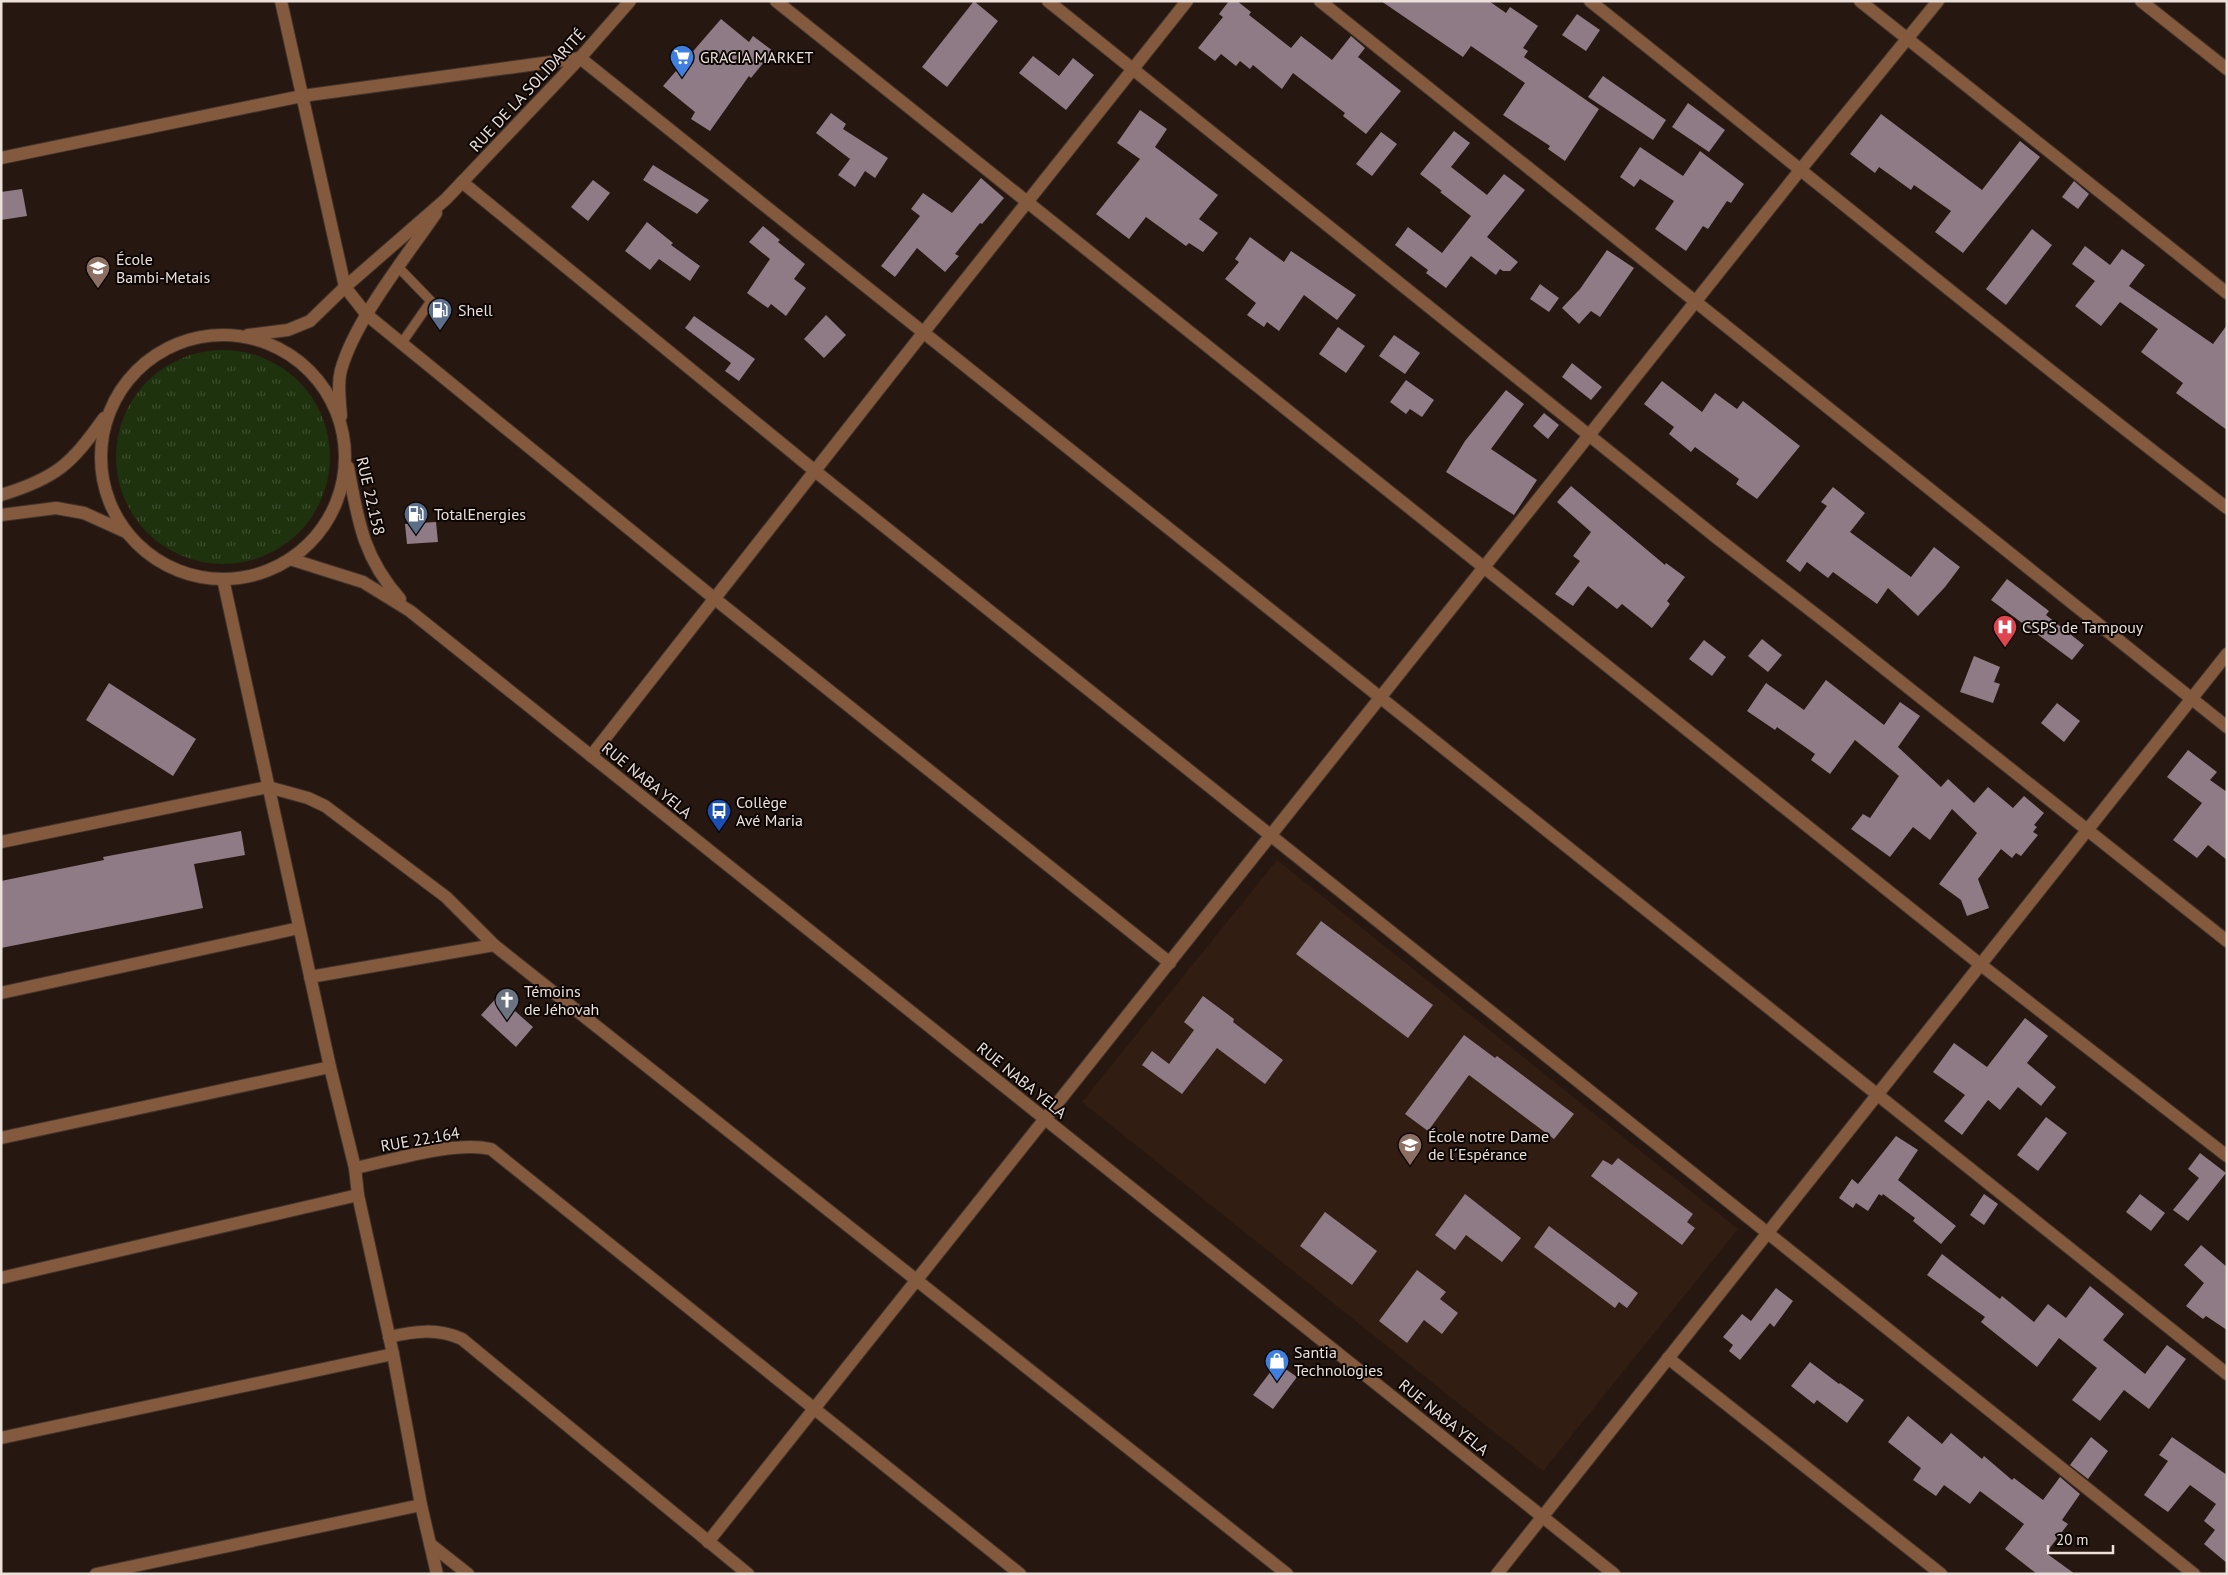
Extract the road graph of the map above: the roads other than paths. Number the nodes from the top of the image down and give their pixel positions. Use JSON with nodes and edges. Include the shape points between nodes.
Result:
{"nodes":[{"id":1,"x":282,"y":1,"type":"edge"},
{"id":2,"x":630,"y":1,"type":"edge"},
{"id":3,"x":776,"y":1,"type":"edge"},
{"id":4,"x":1048,"y":1,"type":"edge"},
{"id":5,"x":1187,"y":1,"type":"edge"},
{"id":6,"x":1320,"y":1,"type":"edge"},
{"id":7,"x":1590,"y":1,"type":"edge"},
{"id":8,"x":1860,"y":1,"type":"edge"},
{"id":9,"x":1938,"y":1,"type":"edge"},
{"id":10,"x":2141,"y":1,"type":"edge"},
{"id":11,"x":1907,"y":38,"type":"junction"},
{"id":12,"x":580,"y":58,"type":"junction"},
{"id":13,"x":1132,"y":69,"type":"junction"},
{"id":14,"x":2227,"y":69,"type":"edge"},
{"id":15,"x":302,"y":96,"type":"junction"},
{"id":16,"x":1,"y":158,"type":"edge"},
{"id":17,"x":1801,"y":169,"type":"junction"},
{"id":18,"x":462,"y":182,"type":"junction"},
{"id":19,"x":446,"y":199,"type":"junction"},
{"id":20,"x":1028,"y":202,"type":"junction"},
{"id":21,"x":399,"y":268,"type":"junction"},
{"id":22,"x":345,"y":287,"type":"junction"},
{"id":23,"x":2227,"y":294,"type":"edge"},
{"id":24,"x":1696,"y":304,"type":"junction"},
{"id":25,"x":367,"y":315,"type":"junction"},
{"id":26,"x":923,"y":333,"type":"junction"},
{"id":27,"x":237,"y":337,"type":"junction"},
{"id":28,"x":402,"y":344,"type":"junction"},
{"id":29,"x":110,"y":410,"type":"junction"},
{"id":30,"x":342,"y":432,"type":"junction"},
{"id":31,"x":1589,"y":436,"type":"junction"},
{"id":32,"x":344,"y":452,"type":"junction"},
{"id":33,"x":815,"y":470,"type":"junction"},
{"id":34,"x":1,"y":495,"type":"edge"},
{"id":35,"x":2227,"y":508,"type":"edge"},
{"id":36,"x":1,"y":515,"type":"edge"},
{"id":37,"x":127,"y":532,"type":"junction"},
{"id":38,"x":290,"y":559,"type":"junction"},
{"id":39,"x":1485,"y":566,"type":"junction"},
{"id":40,"x":223,"y":579,"type":"junction"},
{"id":41,"x":715,"y":599,"type":"junction"},
{"id":42,"x":410,"y":611,"type":"junction"},
{"id":43,"x":2227,"y":654,"type":"edge"},
{"id":44,"x":1381,"y":698,"type":"junction"},
{"id":45,"x":2191,"y":699,"type":"junction"},
{"id":46,"x":2227,"y":727,"type":"edge"},
{"id":47,"x":591,"y":756,"type":"junction"},
{"id":48,"x":268,"y":787,"type":"junction"},
{"id":49,"x":2089,"y":830,"type":"junction"},
{"id":50,"x":1272,"y":835,"type":"junction"},
{"id":51,"x":1,"y":842,"type":"edge"},
{"id":52,"x":299,"y":928,"type":"junction"},
{"id":53,"x":2227,"y":941,"type":"edge"},
{"id":54,"x":494,"y":945,"type":"junction"},
{"id":55,"x":1170,"y":963,"type":"junction"},
{"id":56,"x":1981,"y":965,"type":"junction"},
{"id":57,"x":310,"y":977,"type":"junction"},
{"id":58,"x":1,"y":993,"type":"edge"},
{"id":59,"x":330,"y":1067,"type":"junction"},
{"id":60,"x":1877,"y":1094,"type":"junction"},
{"id":61,"x":1046,"y":1119,"type":"junction"},
{"id":62,"x":1,"y":1138,"type":"edge"},
{"id":63,"x":2227,"y":1156,"type":"edge"},
{"id":64,"x":355,"y":1168,"type":"junction"},
{"id":65,"x":358,"y":1195,"type":"junction"},
{"id":66,"x":1768,"y":1232,"type":"junction"},
{"id":67,"x":1,"y":1278,"type":"edge"},
{"id":68,"x":917,"y":1279,"type":"junction"},
{"id":69,"x":389,"y":1337,"type":"junction"},
{"id":70,"x":393,"y":1354,"type":"junction"},
{"id":71,"x":1668,"y":1358,"type":"junction"},
{"id":72,"x":2227,"y":1374,"type":"edge"},
{"id":73,"x":814,"y":1409,"type":"junction"},
{"id":74,"x":1,"y":1438,"type":"edge"},
{"id":75,"x":421,"y":1505,"type":"junction"},
{"id":76,"x":1543,"y":1516,"type":"junction"},
{"id":77,"x":708,"y":1542,"type":"junction"},
{"id":78,"x":430,"y":1544,"type":"junction"},
{"id":79,"x":96,"y":1574,"type":"edge"},
{"id":80,"x":437,"y":1574,"type":"edge"},
{"id":81,"x":468,"y":1574,"type":"edge"},
{"id":82,"x":748,"y":1574,"type":"edge"},
{"id":83,"x":1020,"y":1574,"type":"edge"},
{"id":84,"x":1288,"y":1574,"type":"edge"},
{"id":85,"x":1497,"y":1574,"type":"edge"},
{"id":86,"x":1614,"y":1574,"type":"edge"},
{"id":87,"x":1941,"y":1574,"type":"edge"},
{"id":88,"x":2194,"y":1574,"type":"edge"}],
"edges":[{"from":1,"to":15,"type":"street"},
{"from":2,"to":12,"type":"street","name":"RUE DE LA SOLIDARITÉ"},
{"from":3,"to":20,"type":"street"},
{"from":4,"to":13,"type":"street"},
{"from":5,"to":13,"type":"street"},
{"from":6,"to":24,"type":"street"},
{"from":7,"to":17,"type":"street"},
{"from":8,"to":11,"type":"street"},
{"from":9,"to":11,"type":"street"},
{"from":10,"to":14,"type":"street"},
{"from":11,"to":17,"type":"street"},
{"from":11,"to":23,"type":"street"},
{"from":12,"to":15,"type":"street"},
{"from":12,"to":18,"type":"street","name":"RUE DE LA SOLIDARITÉ"},
{"from":12,"to":26,"type":"street"},
{"from":13,"to":20,"type":"street"},
{"from":13,"to":31,"type":"street"},
{"from":15,"to":16,"type":"street"},
{"from":15,"to":22,"type":"street"},
{"from":17,"to":24,"type":"street"},
{"from":17,"to":35,"type":"street","via":[[2032,358]]},
{"from":18,"to":19,"type":"street","name":"RUE DE LA SOLIDARITÉ"},
{"from":18,"to":33,"type":"street"},
{"from":19,"to":21,"type":"street","name":"RUE DE LA SOLIDARITÉ"},
{"from":19,"to":22,"type":"street","name":"RUE DE LA SOLIDARITÉ"},
{"from":20,"to":26,"type":"street"},
{"from":20,"to":39,"type":"street"},
{"from":21,"to":25,"type":"street","name":"RUE DE LA SOLIDARITÉ"},
{"from":21,"to":28,"type":"lane","via":[[431,301]]},
{"from":22,"to":25,"type":"street"},
{"from":22,"to":27,"type":"street","name":"RUE DE LA SOLIDARITÉ","via":[[310,321],[288,330]]},
{"from":24,"to":31,"type":"street"},
{"from":24,"to":45,"type":"street"},
{"from":25,"to":28,"type":"street"},
{"from":25,"to":30,"type":"street","name":"RUE DE LA SOLIDARITÉ","via":[[341,371]]},
{"from":26,"to":33,"type":"street"},
{"from":26,"to":44,"type":"street"},
{"from":27,"to":29,"type":"street","via":[[201,338],[167,348],[133,374]]},
{"from":27,"to":30,"type":"street","via":[[266,344],[293,358],[315,378],[332,403]]},
{"from":28,"to":41,"type":"street"},
{"from":29,"to":34,"type":"street","via":[[83,448],[67,464],[47,478]]},
{"from":29,"to":37,"type":"street","via":[[102,441],[102,473],[110,504]]},
{"from":30,"to":32,"type":"street"},
{"from":31,"to":39,"type":"street"},
{"from":31,"to":49,"type":"street"},
{"from":32,"to":38,"type":"street","via":[[342,483],[331,513],[314,538]]},
{"from":32,"to":42,"type":"street","name":"RUE 22.158","via":[[360,531],[369,555],[385,582]]},
{"from":33,"to":41,"type":"street"},
{"from":33,"to":50,"type":"street"},
{"from":36,"to":37,"type":"street","via":[[56,508],[84,513]]},
{"from":37,"to":40,"type":"street","via":[[163,563],[192,575]]},
{"from":38,"to":40,"type":"street","via":[[265,572]]},
{"from":38,"to":42,"type":"street","via":[[364,582]]},
{"from":39,"to":44,"type":"street"},
{"from":39,"to":56,"type":"street"},
{"from":40,"to":48,"type":"street"},
{"from":41,"to":47,"type":"street"},
{"from":41,"to":55,"type":"street"},
{"from":42,"to":47,"type":"street","name":"RUE NABA YELA"},
{"from":43,"to":45,"type":"street"},
{"from":44,"to":50,"type":"street"},
{"from":44,"to":60,"type":"street"},
{"from":45,"to":46,"type":"street"},
{"from":45,"to":49,"type":"street"},
{"from":47,"to":61,"type":"street","name":"RUE NABA YELA"},
{"from":48,"to":51,"type":"street"},
{"from":48,"to":52,"type":"street"},
{"from":48,"to":54,"type":"street","via":[[325,806],[446,897]]},
{"from":49,"to":53,"type":"street"},
{"from":49,"to":56,"type":"street"},
{"from":50,"to":55,"type":"street"},
{"from":50,"to":66,"type":"street"},
{"from":52,"to":57,"type":"street"},
{"from":52,"to":58,"type":"street"},
{"from":54,"to":57,"type":"street"},
{"from":54,"to":68,"type":"street"},
{"from":55,"to":61,"type":"street"},
{"from":56,"to":60,"type":"street"},
{"from":56,"to":63,"type":"street"},
{"from":57,"to":59,"type":"street"},
{"from":59,"to":62,"type":"street"},
{"from":59,"to":64,"type":"street"},
{"from":60,"to":66,"type":"street"},
{"from":60,"to":72,"type":"street"},
{"from":61,"to":68,"type":"street"},
{"from":61,"to":76,"type":"street","name":"RUE NABA YELA"},
{"from":64,"to":65,"type":"street"},
{"from":64,"to":73,"type":"street","name":"RUE 22.164","via":[[427,1153],[478,1146],[491,1149]]},
{"from":65,"to":67,"type":"street"},
{"from":65,"to":69,"type":"street"},
{"from":66,"to":71,"type":"street"},
{"from":66,"to":88,"type":"street"},
{"from":68,"to":73,"type":"street"},
{"from":68,"to":84,"type":"street"},
{"from":69,"to":70,"type":"street"},
{"from":69,"to":77,"type":"street","via":[[447,1332],[462,1339]]},
{"from":70,"to":74,"type":"street"},
{"from":70,"to":75,"type":"street"},
{"from":71,"to":76,"type":"street"},
{"from":71,"to":87,"type":"street"},
{"from":73,"to":77,"type":"street"},
{"from":73,"to":83,"type":"street"},
{"from":75,"to":78,"type":"street"},
{"from":75,"to":79,"type":"street"},
{"from":76,"to":85,"type":"street"},
{"from":76,"to":86,"type":"street","name":"RUE NABA YELA"},
{"from":77,"to":82,"type":"street"},
{"from":78,"to":80,"type":"street"},
{"from":78,"to":81,"type":"street"}]}
